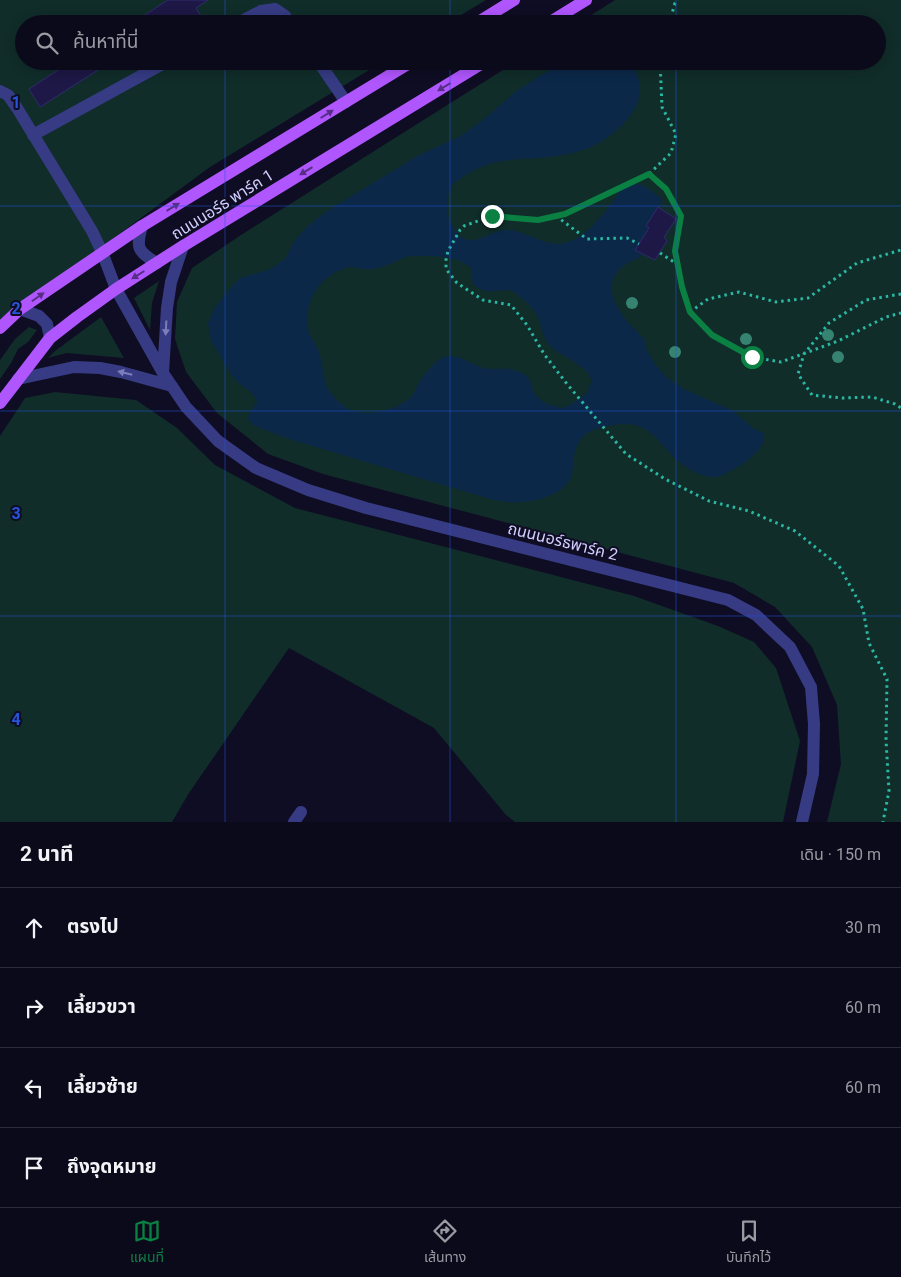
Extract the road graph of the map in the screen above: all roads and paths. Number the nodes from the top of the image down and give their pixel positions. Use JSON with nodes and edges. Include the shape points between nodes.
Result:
{"nodes":[{"id":1,"x":514,"y":0,"type":"edge"},
{"id":2,"x":586,"y":0,"type":"edge"},
{"id":3,"x":678,"y":0,"type":"edge"},
{"id":4,"x":253,"y":15,"type":"edge"},
{"id":5,"x":284,"y":15,"type":"edge"},
{"id":6,"x":490,"y":15,"type":"edge"},
{"id":7,"x":562,"y":15,"type":"edge"},
{"id":8,"x":672,"y":15,"type":"edge"},
{"id":9,"x":152,"y":70,"type":"edge"},
{"id":10,"x":324,"y":70,"type":"edge"},
{"id":11,"x":398,"y":70,"type":"edge"},
{"id":12,"x":471,"y":70,"type":"edge"},
{"id":13,"x":660,"y":70,"type":"edge"},
{"id":14,"x":0,"y":90,"type":"edge"},
{"id":15,"x":346,"y":102,"type":"junction"},
{"id":16,"x":33,"y":135,"type":"junction"},
{"id":17,"x":649,"y":174,"type":"junction"},
{"id":18,"x":556,"y":216,"type":"junction"},
{"id":19,"x":142,"y":226,"type":"junction"},
{"id":20,"x":640,"y":244,"type":"dead end"},
{"id":21,"x":183,"y":246,"type":"junction"},
{"id":22,"x":901,"y":250,"type":"edge"},
{"id":23,"x":102,"y":252,"type":"junction"},
{"id":24,"x":660,"y":253,"type":"dead end"},
{"id":25,"x":157,"y":263,"type":"junction"},
{"id":26,"x":678,"y":264,"type":"junction"},
{"id":27,"x":116,"y":289,"type":"junction"},
{"id":28,"x":901,"y":294,"type":"edge"},
{"id":29,"x":20,"y":309,"type":"junction"},
{"id":30,"x":690,"y":312,"type":"junction"},
{"id":31,"x":901,"y":313,"type":"edge"},
{"id":32,"x":0,"y":328,"type":"edge"},
{"id":33,"x":50,"y":338,"type":"junction"},
{"id":34,"x":804,"y":354,"type":"junction"},
{"id":35,"x":163,"y":373,"type":"junction"},
{"id":36,"x":18,"y":379,"type":"junction"},
{"id":37,"x":172,"y":386,"type":"junction"},
{"id":38,"x":0,"y":403,"type":"edge"},
{"id":39,"x":901,"y":408,"type":"edge"},
{"id":40,"x":802,"y":822,"type":"edge"},
{"id":41,"x":883,"y":822,"type":"edge"}],
"edges":[{"from":1,"to":6,"type":"main road"},
{"from":2,"to":7,"type":"main road"},
{"from":3,"to":8,"type":"path"},
{"from":4,"to":5,"type":"street","via":[[275,9]]},
{"from":9,"to":16,"type":"street"},
{"from":10,"to":15,"type":"street"},
{"from":11,"to":15,"type":"main road","name":"ถนนนอร์ธ พาร์ค 1"},
{"from":12,"to":21,"type":"main road","name":"ถนนนอร์ธ พาร์ค 1","one_way":true},
{"from":13,"to":17,"type":"path","via":[[662,107],[676,134],[671,153]]},
{"from":14,"to":16,"type":"street","name":"ถนนนอร์ธพาร์ค 2","via":[[8,95]]},
{"from":19,"to":15,"type":"main road","name":"ถนนนอร์ธ พาร์ค 1","one_way":true},
{"from":16,"to":23,"type":"street","name":"ถนนนอร์ธพาร์ค 2"},
{"from":17,"to":18,"type":"path"},
{"from":17,"to":26,"type":"path","via":[[666,189],[681,216],[675,251]]},
{"from":18,"to":20,"type":"path","via":[[587,239],[627,238]]},
{"from":18,"to":41,"type":"path","via":[[538,220],[492,216],[464,226],[448,251],[446,269],[457,283],[483,300],[511,306],[544,354],[626,454],[665,479],[709,501],[749,511],[795,531],[838,566],[863,609],[869,643],[887,680],[889,791]]},
{"from":19,"to":23,"type":"main road","name":"ถนนนอร์ธ พาร์ค 1"},
{"from":19,"to":25,"type":"street","via":[[138,239],[141,250],[145,257]]},
{"from":21,"to":25,"type":"main road","name":"ถนนนอร์ธ พาร์ค 1"},
{"from":21,"to":35,"type":"street","one_way":true,"via":[[171,282]]},
{"from":22,"to":30,"type":"path","via":[[857,263],[808,298],[776,302],[739,292],[708,299]]},
{"from":23,"to":27,"type":"street","name":"ถนนนอร์ธพาร์ค 2"},
{"from":29,"to":23,"type":"main road","name":"ถนนนอร์ธ พาร์ค 1","one_way":true},
{"from":24,"to":26,"type":"path"},
{"from":25,"to":27,"type":"main road","name":"ถนนนอร์ธ พาร์ค 1","one_way":true},
{"from":26,"to":30,"type":"path"},
{"from":27,"to":33,"type":"main road","name":"ถนนนอร์ธ พาร์ค 1"},
{"from":27,"to":35,"type":"street","name":"ถนนนอร์ธพาร์ค 2"},
{"from":28,"to":34,"type":"path","via":[[866,300],[829,323]]},
{"from":29,"to":32,"type":"main road","name":"ถนนนอร์ธ พาร์ค 1"},
{"from":29,"to":33,"type":"street","via":[[39,316],[47,324]]},
{"from":30,"to":34,"type":"path","via":[[712,335],[752,357],[781,362]]},
{"from":31,"to":34,"type":"path"},
{"from":33,"to":36,"type":"main road","name":"ถนนนอร์ธ พาร์ค 1"},
{"from":34,"to":39,"type":"path","via":[[798,374],[812,395],[872,397]]},
{"from":35,"to":37,"type":"street","name":"ถนนนอร์ธพาร์ค 2"},
{"from":37,"to":36,"type":"street","one_way":true,"via":[[121,372],[74,366]]},
{"from":36,"to":38,"type":"main road","name":"ถนนนอร์ธ พาร์ค 1"},
{"from":37,"to":40,"type":"street","name":"ถนนนอร์ธพาร์ค 2","via":[[218,441],[256,468],[308,490],[366,508],[728,600],[756,616],[790,647],[811,687],[813,774]]}]}
